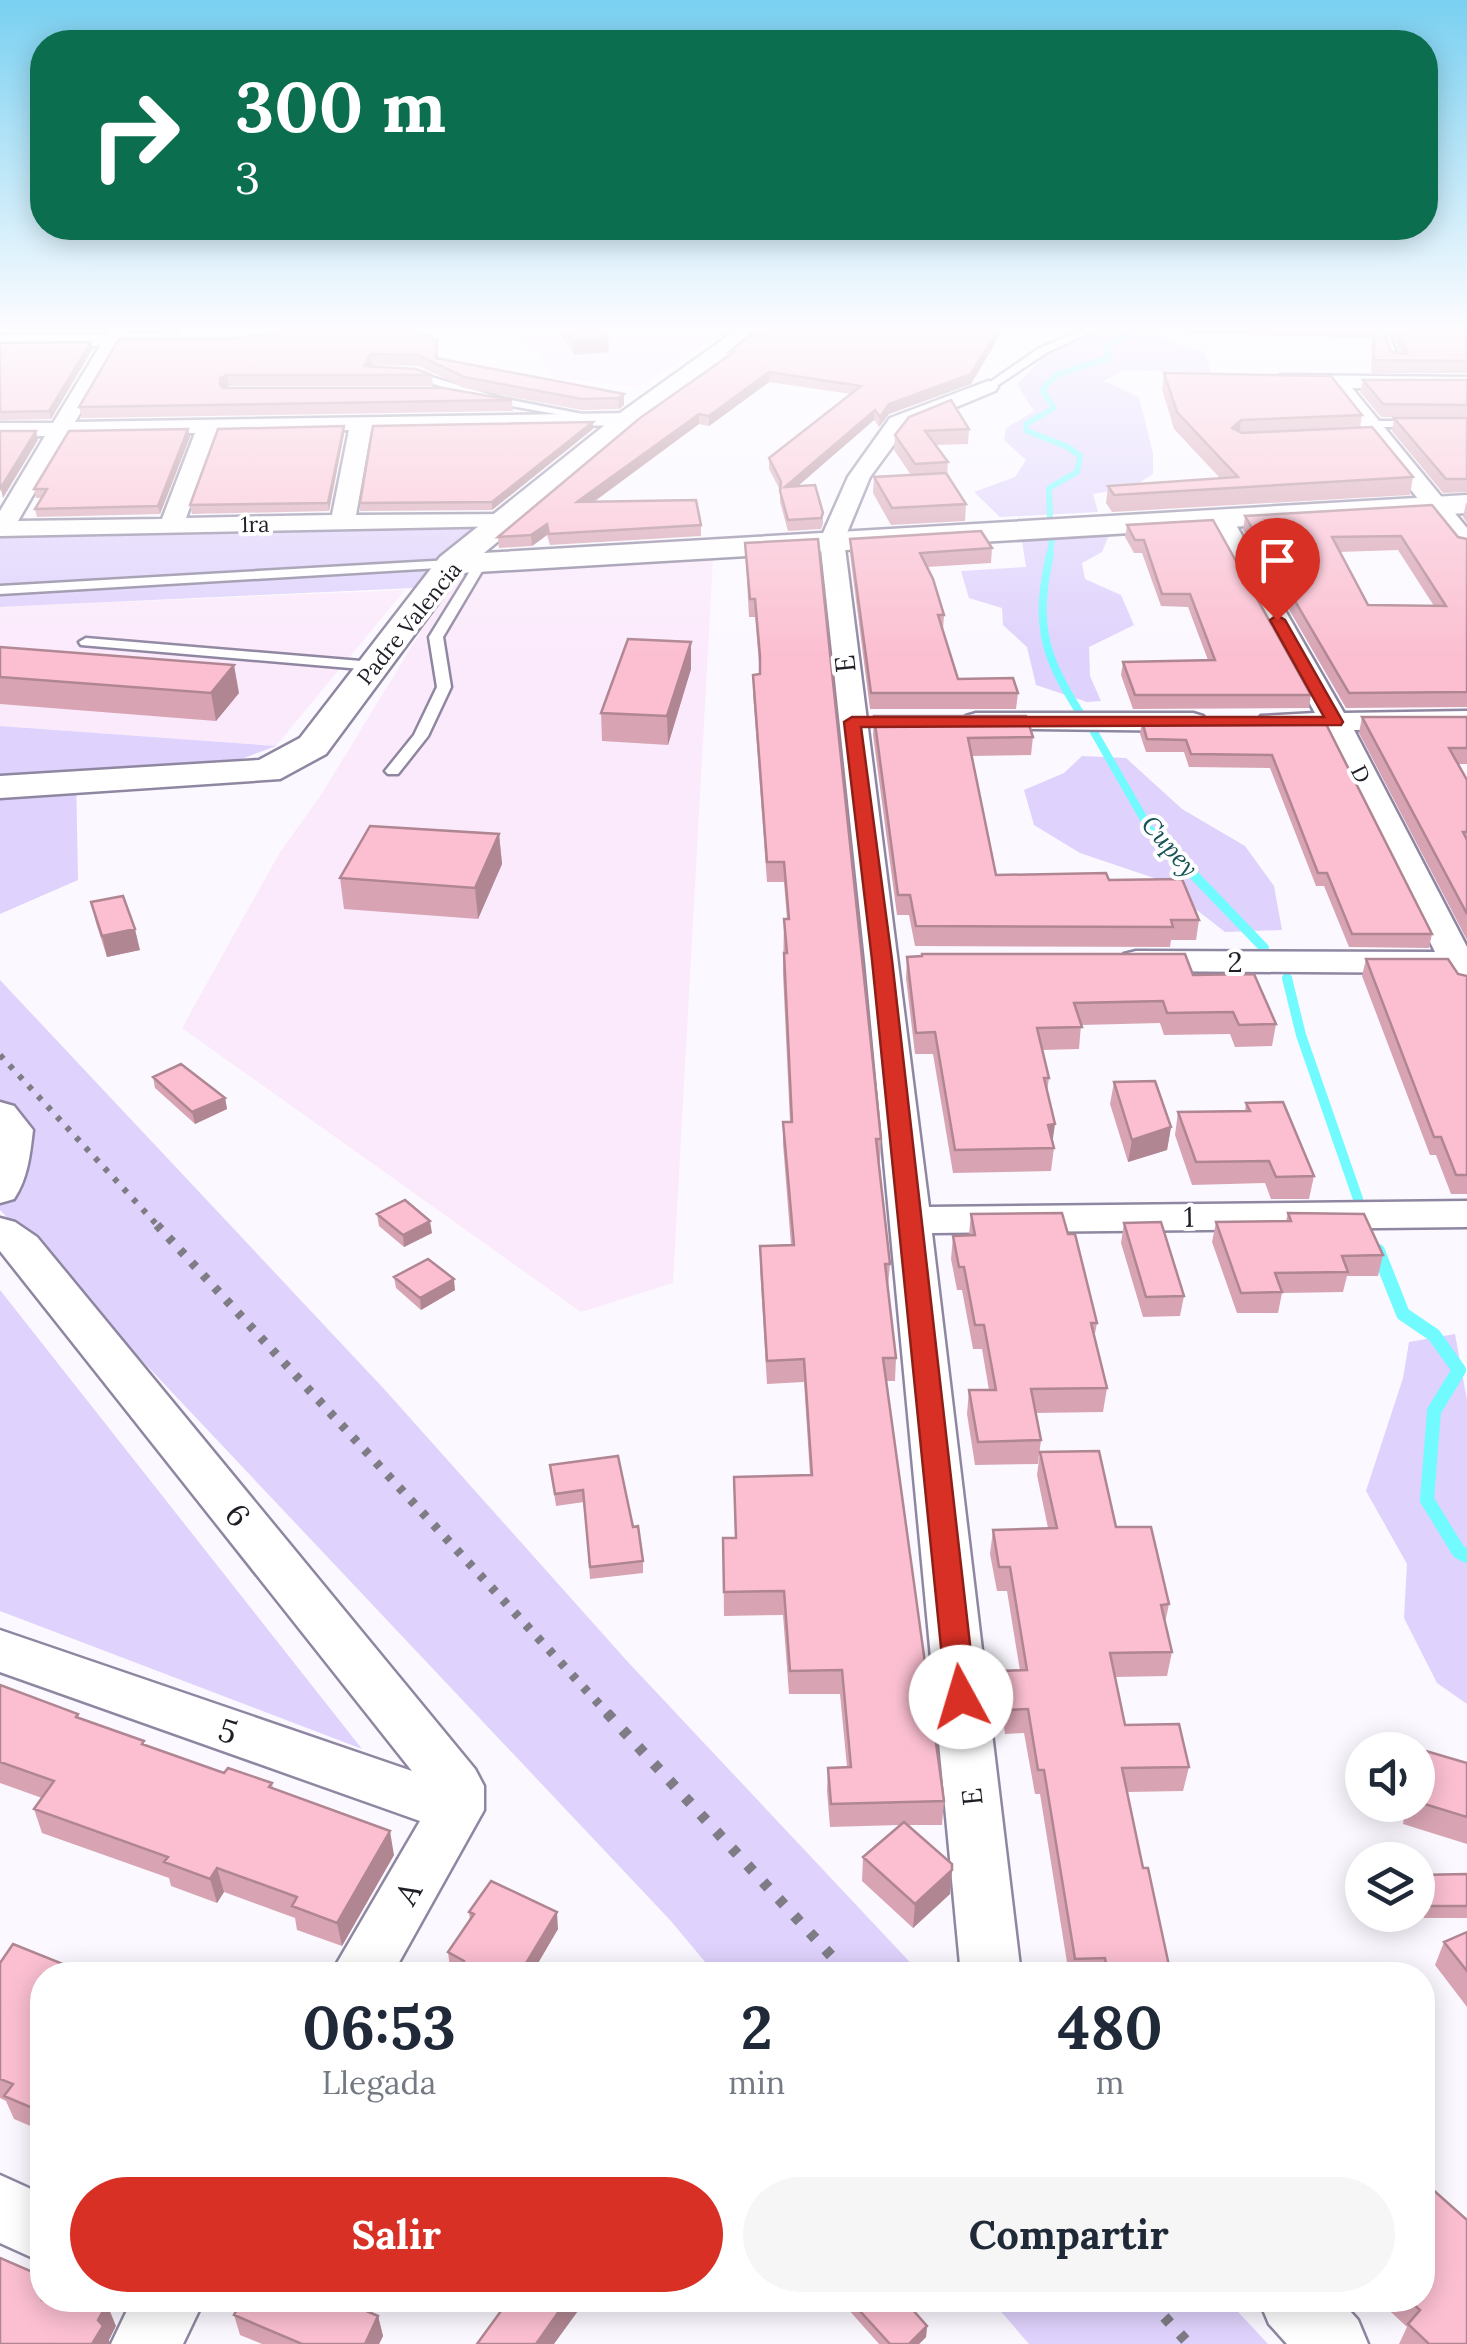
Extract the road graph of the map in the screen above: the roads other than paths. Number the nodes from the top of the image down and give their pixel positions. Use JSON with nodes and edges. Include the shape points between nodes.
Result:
{"nodes":[{"id":1,"x":54,"y":437,"type":"edge"},
{"id":2,"x":205,"y":437,"type":"edge"},
{"id":3,"x":358,"y":437,"type":"edge"},
{"id":4,"x":600,"y":437,"type":"edge"},
{"id":5,"x":887,"y":437,"type":"edge"},
{"id":6,"x":1373,"y":437,"type":"edge"},
{"id":7,"x":1467,"y":504,"type":"edge"},
{"id":8,"x":1436,"y":506,"type":"junction"},
{"id":9,"x":1220,"y":518,"type":"junction"},
{"id":10,"x":343,"y":522,"type":"junction"},
{"id":11,"x":171,"y":526,"type":"junction"},
{"id":12,"x":1,"y":528,"type":"edge"},
{"id":13,"x":832,"y":540,"type":"junction"},
{"id":14,"x":1467,"y":544,"type":"edge"},
{"id":15,"x":483,"y":545,"type":"junction"},
{"id":16,"x":0,"y":590,"type":"edge"},
{"id":17,"x":86,"y":642,"type":"dead end"},
{"id":18,"x":373,"y":666,"type":"junction"},
{"id":19,"x":1467,"y":720,"type":"edge"},
{"id":20,"x":948,"y":722,"type":"edge"},
{"id":21,"x":1335,"y":722,"type":"junction"},
{"id":22,"x":392,"y":772,"type":"dead end"},
{"id":23,"x":0,"y":787,"type":"edge"},
{"id":24,"x":882,"y":960,"type":"junction"},
{"id":25,"x":922,"y":960,"type":"edge"},
{"id":26,"x":1100,"y":961,"type":"edge"},
{"id":27,"x":1464,"y":969,"type":"edge"},
{"id":28,"x":0,"y":1114,"type":"edge"},
{"id":29,"x":0,"y":1190,"type":"edge"},
{"id":30,"x":1467,"y":1214,"type":"edge"},
{"id":31,"x":910,"y":1220,"type":"junction"},
{"id":32,"x":0,"y":1231,"type":"edge"},
{"id":33,"x":0,"y":1652,"type":"edge"},
{"id":34,"x":456,"y":1810,"type":"junction"},
{"id":35,"x":368,"y":1962,"type":"edge"},
{"id":36,"x":990,"y":1962,"type":"edge"},
{"id":37,"x":0,"y":2208,"type":"edge"},
{"id":38,"x":30,"y":2223,"type":"edge"},
{"id":39,"x":163,"y":2312,"type":"edge"},
{"id":40,"x":1304,"y":2312,"type":"edge"},
{"id":41,"x":145,"y":2344,"type":"edge"},
{"id":42,"x":1334,"y":2344,"type":"edge"}],
"edges":[{"from":1,"to":12,"type":"street"},
{"from":2,"to":11,"type":"street"},
{"from":3,"to":10,"type":"street"},
{"from":4,"to":15,"type":"street","name":"Padre Valencia"},
{"from":5,"to":13,"type":"street","name":"E","via":[[859,476]]},
{"from":6,"to":8,"type":"street"},
{"from":7,"to":8,"type":"street"},
{"from":8,"to":9,"type":"street"},
{"from":8,"to":14,"type":"street"},
{"from":9,"to":13,"type":"street"},
{"from":9,"to":21,"type":"street","name":"D"},
{"from":10,"to":11,"type":"street","name":"1ra"},
{"from":10,"to":15,"type":"street","name":"1ra"},
{"from":11,"to":12,"type":"street","name":"1ra"},
{"from":13,"to":15,"type":"street","via":[[520,559]]},
{"from":13,"to":24,"type":"street","name":"E","via":[[871,722]]},
{"from":15,"to":16,"type":"lane"},
{"from":15,"to":18,"type":"street","name":"Padre Valencia"},
{"from":15,"to":22,"type":"lane","via":[[436,637],[444,687],[421,736]]},
{"from":17,"to":18,"type":"lane"},
{"from":18,"to":23,"type":"street","name":"Padre Valencia","via":[[313,746],[267,771]]},
{"from":19,"to":21,"type":"street"},
{"from":20,"to":21,"type":"street"},
{"from":21,"to":27,"type":"street","name":"D"},
{"from":24,"to":25,"type":"street"},
{"from":24,"to":31,"type":"street","name":"E"},
{"from":26,"to":27,"type":"street","name":"2"},
{"from":28,"to":29,"type":"street","via":[[14,1130]]},
{"from":30,"to":31,"type":"street","name":"1"},
{"from":31,"to":36,"type":"street","name":"E"},
{"from":32,"to":34,"type":"street","name":"6","via":[[22,1247],[456,1786]]},
{"from":33,"to":34,"type":"street","name":"5"},
{"from":34,"to":35,"type":"street","name":"A"},
{"from":37,"to":38,"type":"street"},
{"from":39,"to":41,"type":"street"},
{"from":40,"to":42,"type":"street"}]}
